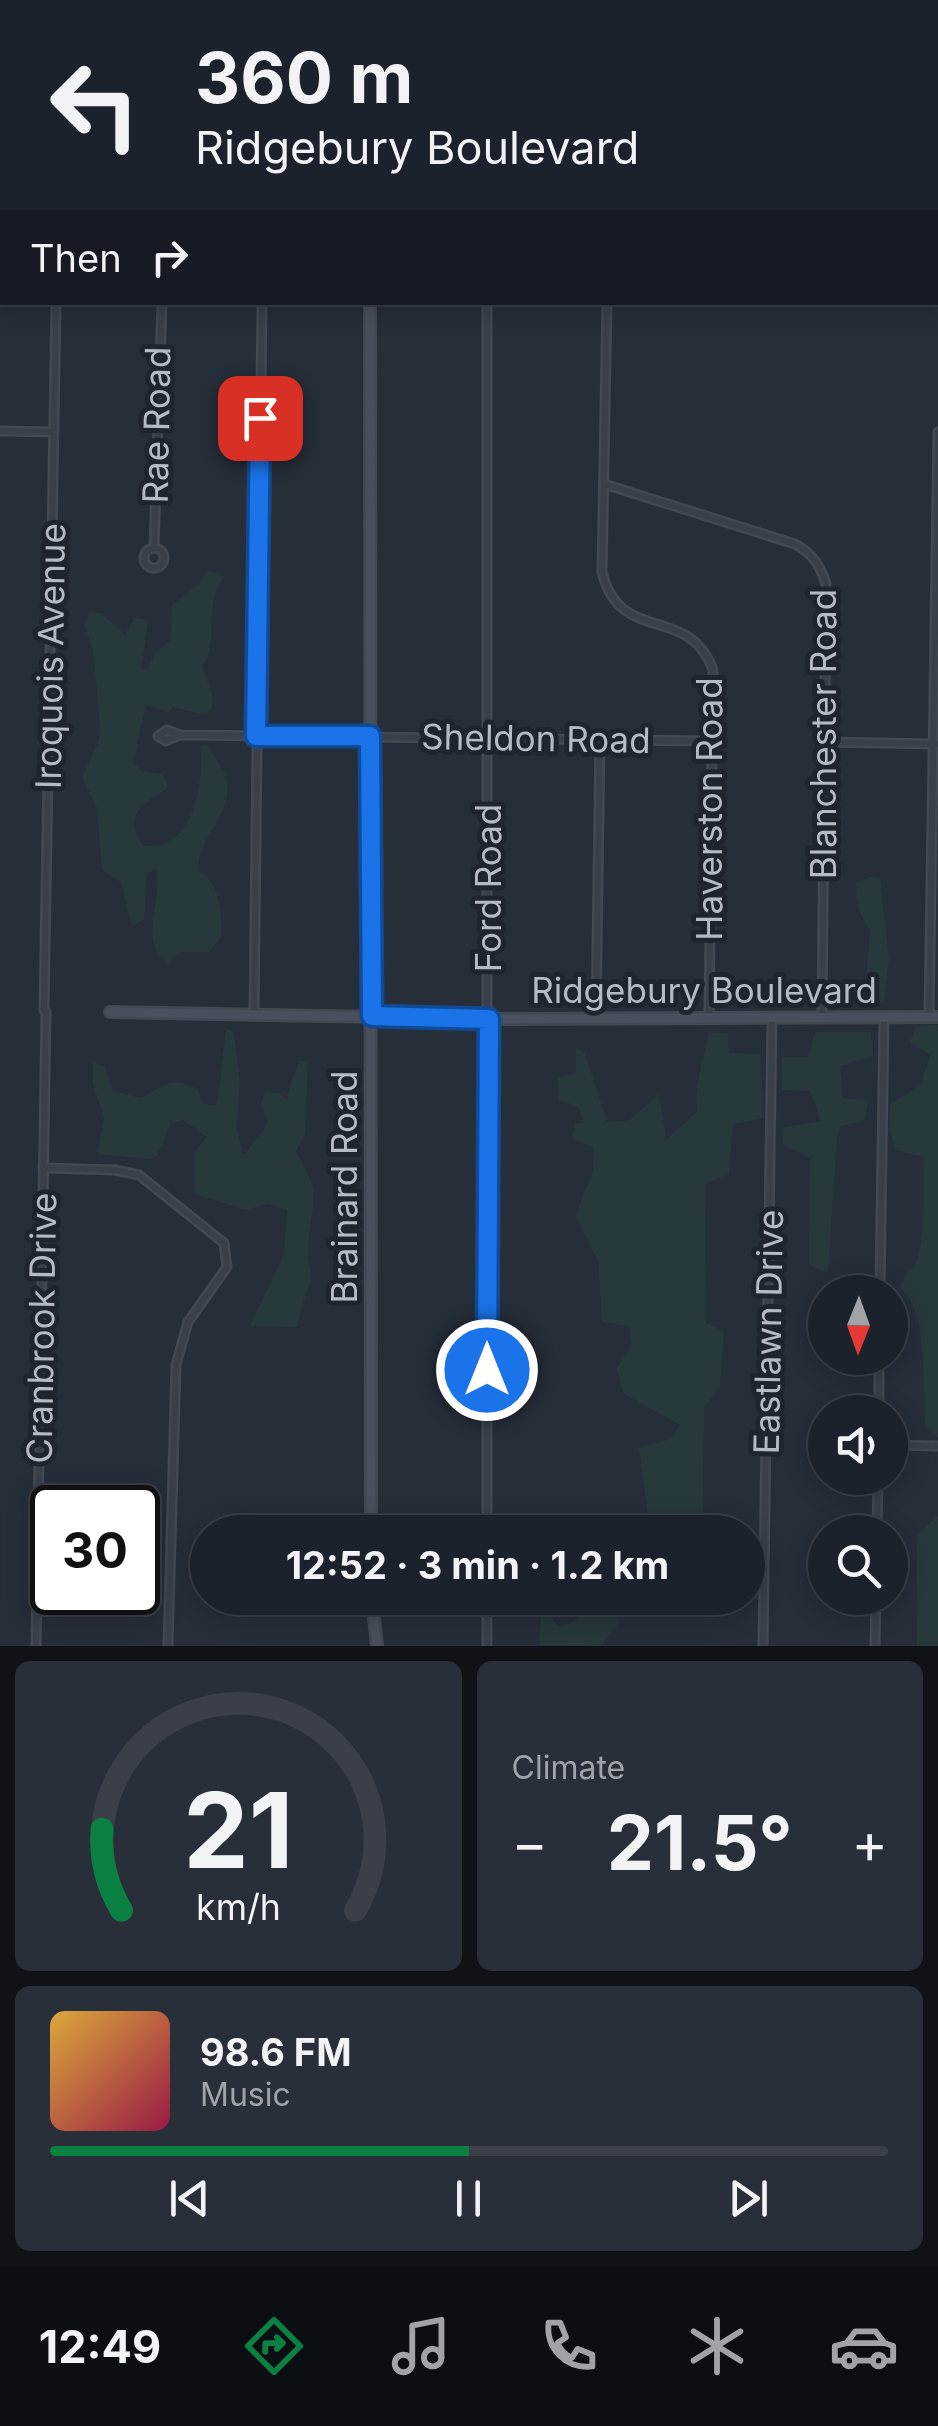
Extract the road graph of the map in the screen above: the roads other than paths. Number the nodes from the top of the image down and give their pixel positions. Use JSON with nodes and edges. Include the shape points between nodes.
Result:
{"nodes":[{"id":1,"x":56,"y":305,"type":"edge"},
{"id":2,"x":162,"y":305,"type":"edge"},
{"id":3,"x":262,"y":305,"type":"edge"},
{"id":4,"x":370,"y":305,"type":"edge"},
{"id":5,"x":487,"y":305,"type":"edge"},
{"id":6,"x":607,"y":305,"type":"edge"},
{"id":7,"x":0,"y":431,"type":"edge"},
{"id":8,"x":54,"y":432,"type":"junction"},
{"id":9,"x":938,"y":432,"type":"edge"},
{"id":10,"x":604,"y":484,"type":"junction"},
{"id":11,"x":154,"y":548,"type":"dead end"},
{"id":12,"x":180,"y":735,"type":"dead end"},
{"id":13,"x":256,"y":736,"type":"junction"},
{"id":14,"x":370,"y":736,"type":"junction"},
{"id":15,"x":487,"y":738,"type":"junction"},
{"id":16,"x":600,"y":740,"type":"junction"},
{"id":17,"x":712,"y":741,"type":"junction"},
{"id":18,"x":825,"y":742,"type":"junction"},
{"id":19,"x":936,"y":744,"type":"edge"},
{"id":20,"x":45,"y":1010,"type":"joint"},
{"id":21,"x":110,"y":1012,"type":"dead end"},
{"id":22,"x":254,"y":1014,"type":"junction"},
{"id":23,"x":372,"y":1016,"type":"junction"},
{"id":24,"x":709,"y":1016,"type":"junction"},
{"id":25,"x":934,"y":1017,"type":"edge"},
{"id":26,"x":596,"y":1018,"type":"junction"},
{"id":27,"x":772,"y":1018,"type":"junction"},
{"id":28,"x":822,"y":1018,"type":"junction"},
{"id":29,"x":884,"y":1018,"type":"junction"},
{"id":30,"x":489,"y":1019,"type":"junction"},
{"id":31,"x":43,"y":1168,"type":"junction"},
{"id":32,"x":880,"y":1275,"type":"edge"},
{"id":33,"x":908,"y":1445,"type":"edge"},
{"id":34,"x":938,"y":1446,"type":"edge"},
{"id":35,"x":371,"y":1515,"type":"edge"},
{"id":36,"x":487,"y":1515,"type":"edge"},
{"id":37,"x":374,"y":1615,"type":"edge"},
{"id":38,"x":487,"y":1615,"type":"edge"},
{"id":39,"x":876,"y":1615,"type":"edge"},
{"id":40,"x":36,"y":1646,"type":"edge"},
{"id":41,"x":168,"y":1646,"type":"edge"},
{"id":42,"x":377,"y":1646,"type":"edge"},
{"id":43,"x":487,"y":1646,"type":"edge"},
{"id":44,"x":763,"y":1646,"type":"edge"},
{"id":45,"x":875,"y":1646,"type":"edge"}],
"edges":[{"from":1,"to":8,"type":"street","name":"Iroquois Avenue"},
{"from":2,"to":11,"type":"street","name":"Rae Road"},
{"from":3,"to":13,"type":"street"},
{"from":4,"to":14,"type":"street","name":"Brainard Road"},
{"from":5,"to":15,"type":"street","name":"Ford Road"},
{"from":6,"to":10,"type":"street","name":"Haverston Road"},
{"from":7,"to":8,"type":"street"},
{"from":8,"to":20,"type":"street","name":"Iroquois Avenue"},
{"from":9,"to":19,"type":"street"},
{"from":10,"to":17,"type":"street","name":"Haverston Road","via":[[607,591],[628,615],[680,631],[707,654],[713,670]]},
{"from":10,"to":18,"type":"street","name":"Blanchester Road","via":[[810,552],[826,584]]},
{"from":12,"to":13,"type":"street","name":"Sheldon Road"},
{"from":13,"to":14,"type":"street","name":"Sheldon Road"},
{"from":13,"to":22,"type":"street"},
{"from":14,"to":15,"type":"street","name":"Sheldon Road"},
{"from":14,"to":23,"type":"street","name":"Brainard Road"},
{"from":15,"to":16,"type":"street","name":"Sheldon Road"},
{"from":15,"to":30,"type":"street","name":"Ford Road"},
{"from":16,"to":17,"type":"street","name":"Sheldon Road"},
{"from":16,"to":26,"type":"street"},
{"from":17,"to":24,"type":"street","name":"Haverston Road"},
{"from":18,"to":19,"type":"street"},
{"from":18,"to":28,"type":"street","name":"Blanchester Road"},
{"from":19,"to":25,"type":"street"},
{"from":20,"to":31,"type":"street","name":"Cranbrook Drive"},
{"from":21,"to":22,"type":"street","name":"Ridgebury Boulevard"},
{"from":22,"to":23,"type":"street","name":"Ridgebury Boulevard"},
{"from":23,"to":30,"type":"street","name":"Ridgebury Boulevard"},
{"from":23,"to":35,"type":"street","name":"Brainard Road"},
{"from":24,"to":26,"type":"street","name":"Ridgebury Boulevard"},
{"from":24,"to":27,"type":"street","name":"Ridgebury Boulevard"},
{"from":25,"to":29,"type":"street","name":"Ridgebury Boulevard"},
{"from":26,"to":30,"type":"street","name":"Ridgebury Boulevard"},
{"from":27,"to":28,"type":"street","name":"Ridgebury Boulevard"},
{"from":27,"to":44,"type":"street","name":"Eastlawn Drive"},
{"from":28,"to":29,"type":"street","name":"Ridgebury Boulevard"},
{"from":29,"to":32,"type":"street"},
{"from":30,"to":36,"type":"street","name":"Ford Road"},
{"from":31,"to":40,"type":"street","name":"Cranbrook Drive"},
{"from":31,"to":41,"type":"street","via":[[139,1175],[219,1236],[228,1251],[225,1272],[188,1322],[176,1364]]},
{"from":33,"to":34,"type":"street"},
{"from":37,"to":42,"type":"street"},
{"from":38,"to":43,"type":"street"},
{"from":39,"to":45,"type":"street"}]}
